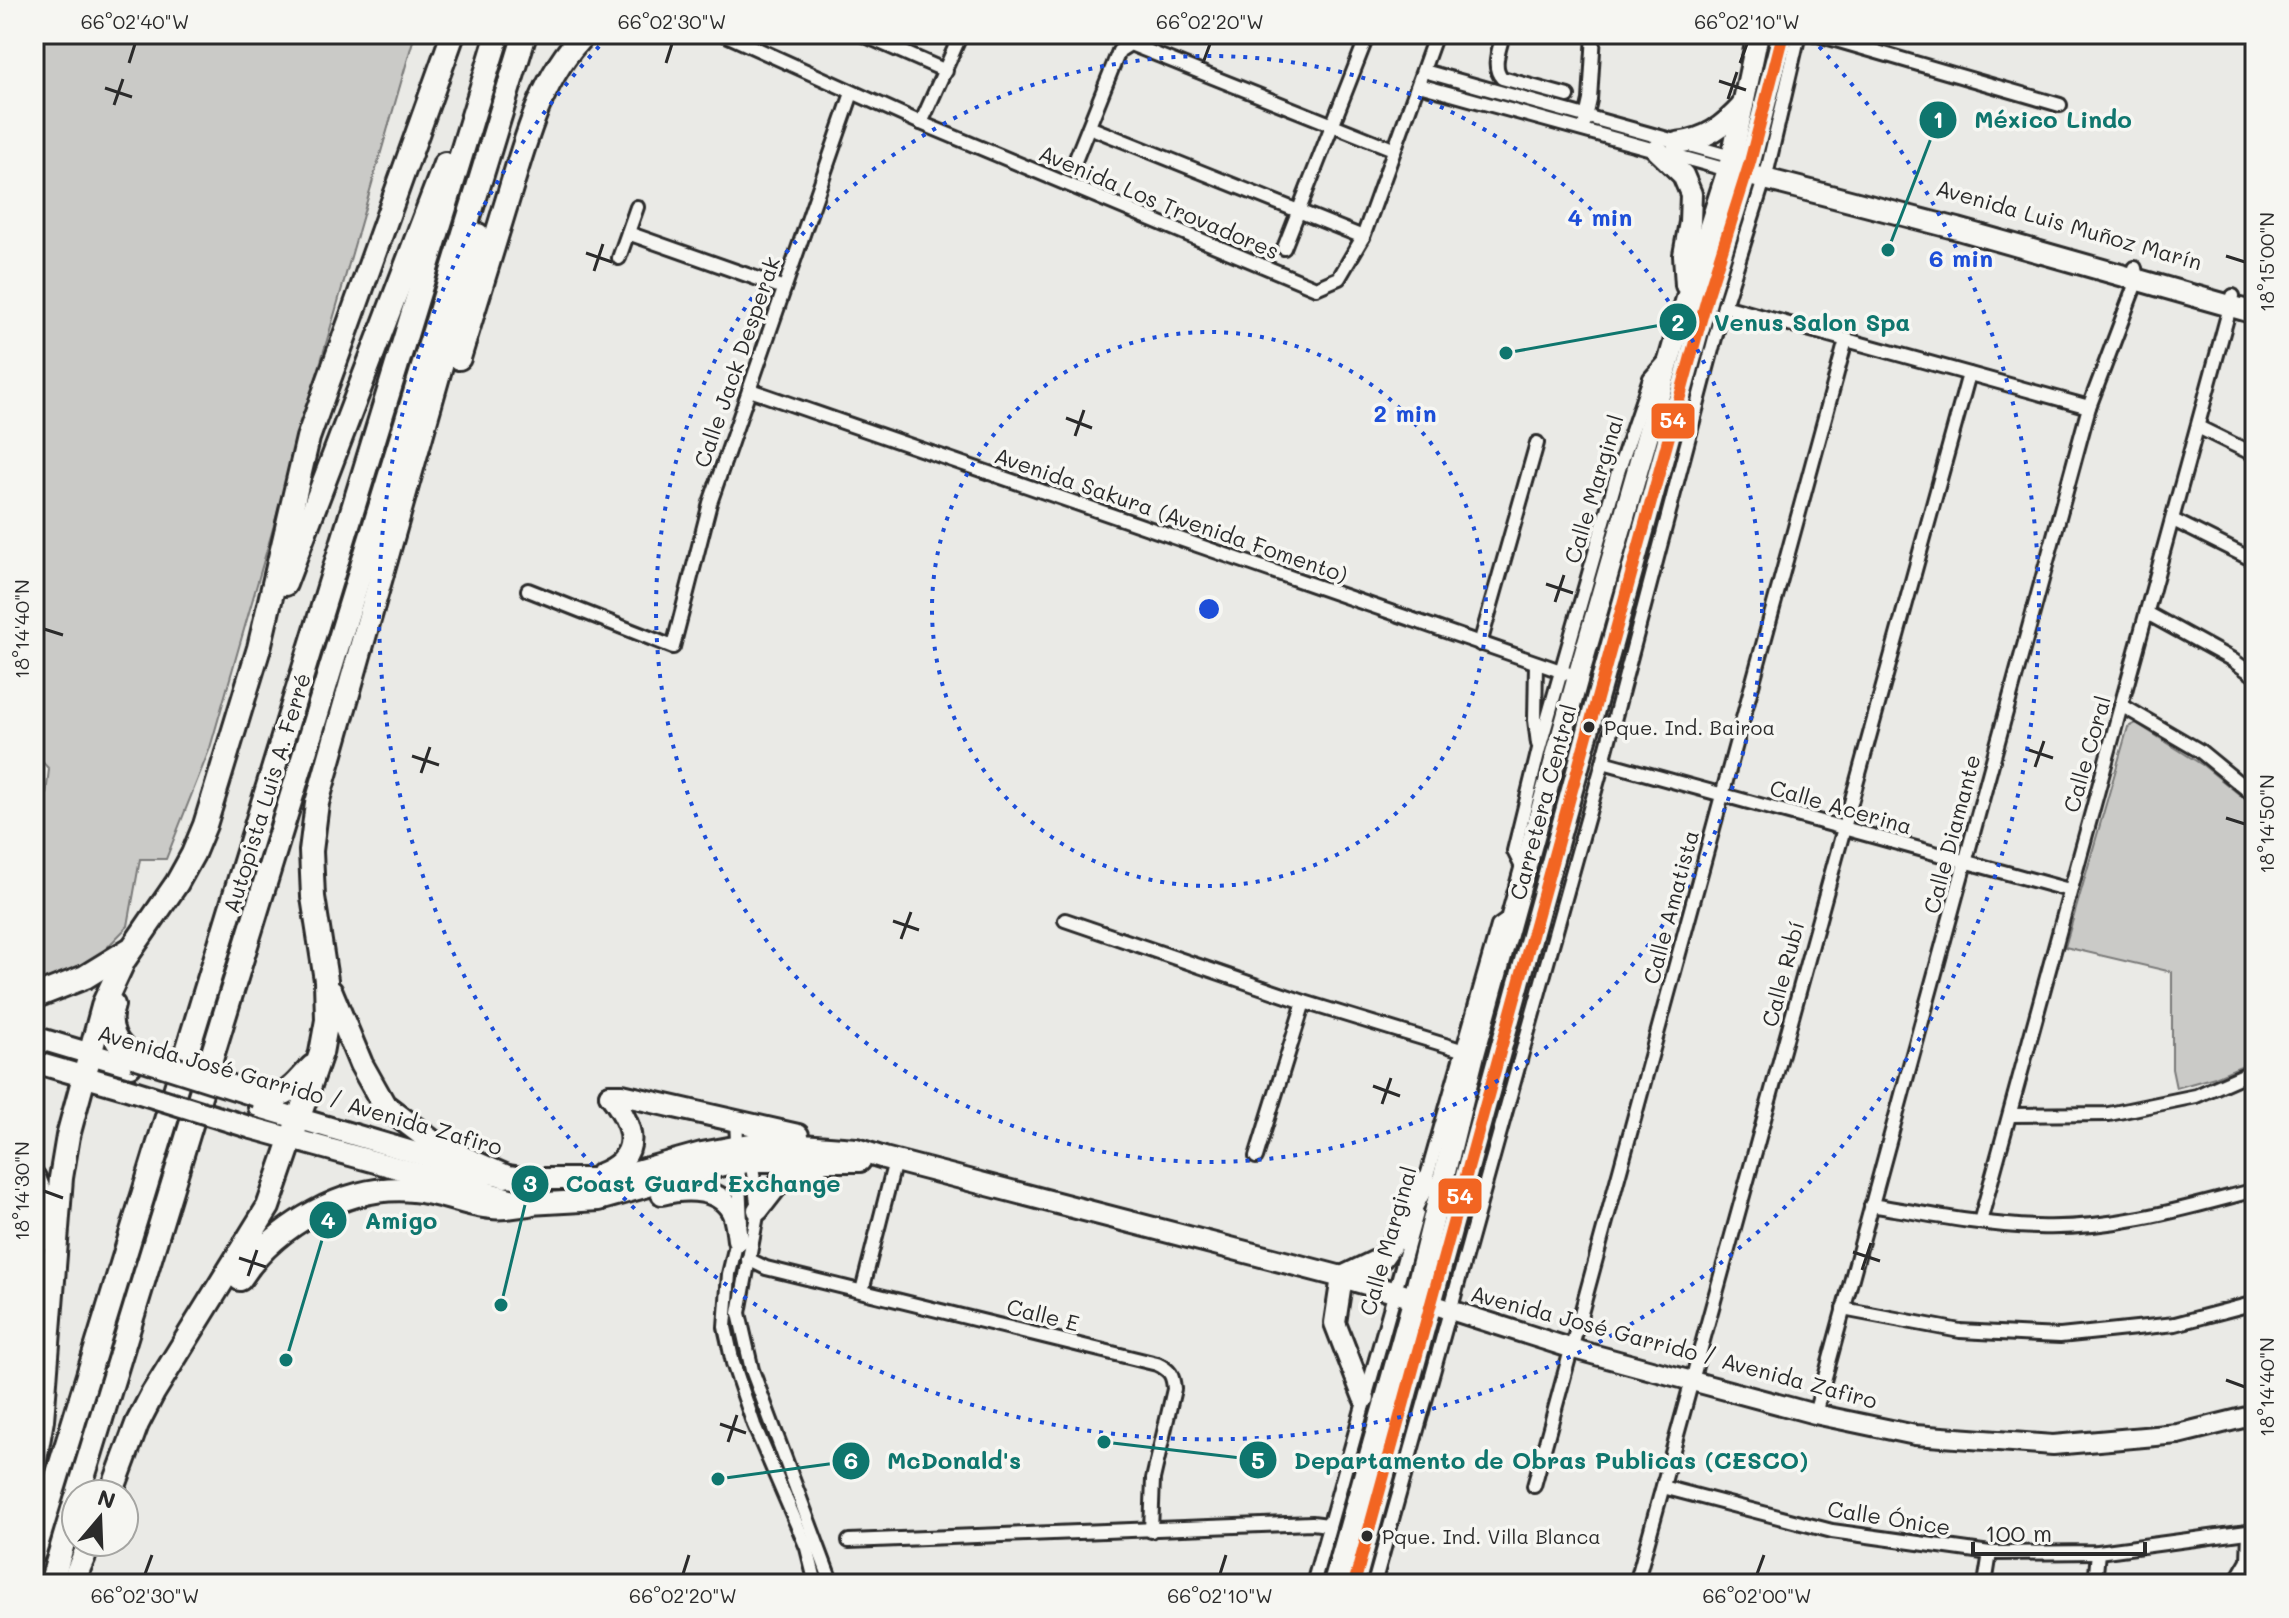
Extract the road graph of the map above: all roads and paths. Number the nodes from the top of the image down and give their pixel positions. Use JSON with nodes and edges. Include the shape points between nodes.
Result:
{"nodes":[{"id":1,"x":453,"y":34,"type":"edge"},
{"id":2,"x":498,"y":34,"type":"edge"},
{"id":3,"x":525,"y":34,"type":"edge"},
{"id":4,"x":584,"y":34,"type":"edge"},
{"id":5,"x":724,"y":34,"type":"edge"},
{"id":6,"x":861,"y":34,"type":"edge"},
{"id":7,"x":961,"y":34,"type":"edge"},
{"id":8,"x":1436,"y":34,"type":"edge"},
{"id":9,"x":1503,"y":34,"type":"edge"},
{"id":10,"x":1594,"y":34,"type":"edge"},
{"id":11,"x":1758,"y":34,"type":"edge"},
{"id":12,"x":1783,"y":34,"type":"edge"},
{"id":13,"x":1799,"y":34,"type":"edge"},
{"id":14,"x":1815,"y":34,"type":"edge"},
{"id":15,"x":1365,"y":35,"type":"edge"},
{"id":16,"x":946,"y":71,"type":"junction"},
{"id":17,"x":1424,"y":71,"type":"junction"},
{"id":18,"x":509,"y":85,"type":"junction"},
{"id":19,"x":1419,"y":85,"type":"junction"},
{"id":20,"x":852,"y":93,"type":"junction"},
{"id":21,"x":1568,"y":96,"type":"dead end"},
{"id":22,"x":1743,"y":105,"type":"junction"},
{"id":23,"x":2060,"y":105,"type":"dead end"},
{"id":24,"x":1587,"y":116,"type":"junction"},
{"id":25,"x":471,"y":120,"type":"junction"},
{"id":26,"x":921,"y":123,"type":"junction"},
{"id":27,"x":1333,"y":124,"type":"junction"},
{"id":28,"x":1089,"y":127,"type":"junction"},
{"id":29,"x":1584,"y":130,"type":"junction"},
{"id":30,"x":1677,"y":143,"type":"junction"},
{"id":31,"x":1393,"y":149,"type":"junction"},
{"id":32,"x":1657,"y":150,"type":"junction"},
{"id":33,"x":1748,"y":168,"type":"junction"},
{"id":34,"x":1071,"y":171,"type":"dead end"},
{"id":35,"x":637,"y":207,"type":"dead end"},
{"id":36,"x":1299,"y":210,"type":"junction"},
{"id":37,"x":628,"y":233,"type":"junction"},
{"id":38,"x":1363,"y":237,"type":"junction"},
{"id":39,"x":1284,"y":248,"type":"dead end"},
{"id":40,"x":619,"y":258,"type":"dead end"},
{"id":41,"x":2136,"y":274,"type":"junction"},
{"id":42,"x":784,"y":288,"type":"junction"},
{"id":43,"x":1687,"y":298,"type":"junction"},
{"id":44,"x":2232,"y":301,"type":"junction"},
{"id":45,"x":2255,"y":303,"type":"edge"},
{"id":46,"x":1722,"y":312,"type":"junction"},
{"id":47,"x":2255,"y":313,"type":"edge"},
{"id":48,"x":1846,"y":340,"type":"junction"},
{"id":49,"x":1692,"y":355,"type":"junction"},
{"id":50,"x":1969,"y":374,"type":"junction"},
{"id":51,"x":750,"y":390,"type":"junction"},
{"id":52,"x":2089,"y":407,"type":"junction"},
{"id":53,"x":2198,"y":427,"type":"junction"},
{"id":54,"x":1537,"y":443,"type":"dead end"},
{"id":55,"x":2255,"y":455,"type":"edge"},
{"id":56,"x":2173,"y":520,"type":"junction"},
{"id":57,"x":2255,"y":561,"type":"edge"},
{"id":58,"x":528,"y":590,"type":"dead end"},
{"id":59,"x":1626,"y":593,"type":"junction"},
{"id":60,"x":2147,"y":613,"type":"junction"},
{"id":61,"x":1480,"y":644,"type":"junction"},
{"id":62,"x":259,"y":648,"type":"junction"},
{"id":63,"x":1536,"y":663,"type":"junction"},
{"id":64,"x":1570,"y":674,"type":"junction"},
{"id":65,"x":354,"y":675,"type":"junction"},
{"id":66,"x":2255,"y":676,"type":"edge"},
{"id":67,"x":2121,"y":705,"type":"junction"},
{"id":68,"x":1539,"y":749,"type":"junction"},
{"id":69,"x":1603,"y":762,"type":"junction"},
{"id":70,"x":1572,"y":785,"type":"junction"},
{"id":71,"x":1722,"y":795,"type":"junction"},
{"id":72,"x":2255,"y":796,"type":"edge"},
{"id":73,"x":1843,"y":829,"type":"junction"},
{"id":74,"x":1965,"y":863,"type":"junction"},
{"id":75,"x":1524,"y":871,"type":"junction"},
{"id":76,"x":2069,"y":890,"type":"junction"},
{"id":77,"x":1065,"y":920,"type":"dead end"},
{"id":78,"x":133,"y":947,"type":"junction"},
{"id":79,"x":326,"y":980,"type":"junction"},
{"id":80,"x":34,"y":997,"type":"edge"},
{"id":81,"x":1304,"y":1002,"type":"junction"},
{"id":82,"x":34,"y":1037,"type":"edge"},
{"id":83,"x":1467,"y":1052,"type":"junction"},
{"id":84,"x":90,"y":1053,"type":"junction"},
{"id":85,"x":319,"y":1060,"type":"junction"},
{"id":86,"x":132,"y":1061,"type":"junction"},
{"id":87,"x":34,"y":1062,"type":"edge"},
{"id":88,"x":2255,"y":1070,"type":"edge"},
{"id":89,"x":83,"y":1077,"type":"junction"},
{"id":90,"x":258,"y":1101,"type":"junction"},
{"id":91,"x":2010,"y":1115,"type":"junction"},
{"id":92,"x":742,"y":1121,"type":"junction"},
{"id":93,"x":295,"y":1128,"type":"junction"},
{"id":94,"x":744,"y":1154,"type":"junction"},
{"id":95,"x":845,"y":1154,"type":"junction"},
{"id":96,"x":1256,"y":1157,"type":"dead end"},
{"id":97,"x":1470,"y":1159,"type":"junction"},
{"id":98,"x":890,"y":1160,"type":"junction"},
{"id":99,"x":505,"y":1176,"type":"junction"},
{"id":100,"x":34,"y":1178,"type":"edge"},
{"id":101,"x":586,"y":1179,"type":"junction"},
{"id":102,"x":1425,"y":1182,"type":"junction"},
{"id":103,"x":2255,"y":1190,"type":"edge"},
{"id":104,"x":599,"y":1200,"type":"junction"},
{"id":105,"x":529,"y":1204,"type":"junction"},
{"id":106,"x":1871,"y":1205,"type":"junction"},
{"id":107,"x":758,"y":1210,"type":"junction"},
{"id":108,"x":1980,"y":1222,"type":"junction"},
{"id":109,"x":738,"y":1240,"type":"junction"},
{"id":110,"x":54,"y":1253,"type":"junction"},
{"id":111,"x":748,"y":1259,"type":"junction"},
{"id":112,"x":1342,"y":1277,"type":"junction"},
{"id":113,"x":862,"y":1291,"type":"junction"},
{"id":114,"x":1423,"y":1301,"type":"junction"},
{"id":115,"x":2255,"y":1303,"type":"edge"},
{"id":116,"x":1843,"y":1309,"type":"junction"},
{"id":117,"x":1570,"y":1348,"type":"junction"},
{"id":118,"x":1692,"y":1381,"type":"junction"},
{"id":119,"x":1364,"y":1398,"type":"junction"},
{"id":120,"x":1815,"y":1414,"type":"junction"},
{"id":121,"x":2255,"y":1415,"type":"edge"},
{"id":122,"x":126,"y":1459,"type":"junction"},
{"id":123,"x":34,"y":1465,"type":"edge"},
{"id":124,"x":1395,"y":1470,"type":"junction"},
{"id":125,"x":83,"y":1478,"type":"edge"},
{"id":126,"x":118,"y":1478,"type":"edge"},
{"id":127,"x":1534,"y":1486,"type":"dead end"},
{"id":128,"x":1663,"y":1487,"type":"junction"},
{"id":129,"x":1328,"y":1525,"type":"junction"},
{"id":130,"x":1151,"y":1531,"type":"junction"},
{"id":131,"x":2252,"y":1532,"type":"edge"},
{"id":132,"x":849,"y":1541,"type":"dead end"},
{"id":133,"x":34,"y":1552,"type":"edge"},
{"id":134,"x":2098,"y":1552,"type":"junction"},
{"id":135,"x":1990,"y":1553,"type":"junction"},
{"id":136,"x":60,"y":1554,"type":"edge"},
{"id":137,"x":83,"y":1558,"type":"edge"},
{"id":138,"x":51,"y":1584,"type":"edge"},
{"id":139,"x":72,"y":1584,"type":"edge"},
{"id":140,"x":816,"y":1584,"type":"edge"},
{"id":141,"x":832,"y":1584,"type":"edge"},
{"id":142,"x":1313,"y":1584,"type":"edge"},
{"id":143,"x":1334,"y":1584,"type":"edge"},
{"id":144,"x":1354,"y":1584,"type":"edge"},
{"id":145,"x":1374,"y":1584,"type":"edge"},
{"id":146,"x":1636,"y":1584,"type":"edge"},
{"id":147,"x":1985,"y":1584,"type":"edge"},
{"id":148,"x":2095,"y":1584,"type":"edge"},
{"id":149,"x":2234,"y":1584,"type":"edge"}],
"edges":[{"from":1,"to":62,"type":"highway","via":[[308,438]]},
{"from":2,"to":25,"type":"highway","name":"Autopista Luis A. Ferré"},
{"from":3,"to":18,"type":"highway","name":"Autopista Luis A. Ferré"},
{"from":4,"to":65,"type":"highway","via":[[556,68],[525,142],[385,594]]},
{"from":5,"to":20,"type":"street","name":"Avenida Los Trovadores"},
{"from":6,"to":16,"type":"street"},
{"from":7,"to":16,"type":"street"},
{"from":8,"to":17,"type":"street","name":"Avenida Los Trovadores"},
{"from":9,"to":21,"type":"street","via":[[1495,69],[1502,78]]},
{"from":10,"to":24,"type":"street"},
{"from":11,"to":22,"type":"main road","name":"Carretera Central"},
{"from":12,"to":33,"type":"main road","name":"Carretera Central"},
{"from":13,"to":33,"type":"street"},
{"from":14,"to":23,"type":"street"},
{"from":15,"to":27,"type":"street"},
{"from":16,"to":26,"type":"street"},
{"from":17,"to":19,"type":"street","name":"Avenida Los Trovadores"},
{"from":17,"to":24,"type":"street"},
{"from":18,"to":65,"type":"highway","via":[[502,147]]},
{"from":18,"to":125,"type":"highway","name":"Autopista Luis A. Ferré"},
{"from":19,"to":29,"type":"street"},
{"from":19,"to":31,"type":"street","name":"Avenida Los Trovadores"},
{"from":20,"to":26,"type":"street","name":"Avenida Los Trovadores"},
{"from":20,"to":42,"type":"street","name":"Calle Jack Desperak"},
{"from":22,"to":30,"type":"main road","via":[[1709,135]]},
{"from":22,"to":33,"type":"main road","name":"Carretera Central"},
{"from":24,"to":29,"type":"street"},
{"from":24,"to":30,"type":"street"},
{"from":25,"to":62,"type":"highway","via":[[448,157]]},
{"from":25,"to":133,"type":"highway","name":"Autopista Luis A. Ferré"},
{"from":26,"to":38,"type":"street","name":"Avenida Los Trovadores","via":[[1316,288],[1339,278]]},
{"from":27,"to":28,"type":"street","via":[[1130,44],[1119,51]]},
{"from":27,"to":31,"type":"street"},
{"from":27,"to":36,"type":"street"},
{"from":28,"to":34,"type":"street"},
{"from":28,"to":36,"type":"street"},
{"from":29,"to":32,"type":"street"},
{"from":30,"to":33,"type":"street"},
{"from":31,"to":38,"type":"street","name":"Avenida Los Trovadores"},
{"from":32,"to":33,"type":"street"},
{"from":32,"to":43,"type":"main road","via":[[1683,175],[1691,194],[1684,255]]},
{"from":33,"to":41,"type":"main road","name":"Avenida Luis Muñoz Marín"},
{"from":33,"to":41,"type":"main road","name":"Avenida Luis Muñoz Marín"},
{"from":33,"to":43,"type":"main road","name":"Carretera Central"},
{"from":33,"to":46,"type":"street"},
{"from":33,"to":49,"type":"main road","name":"Carretera Central"},
{"from":35,"to":37,"type":"street"},
{"from":36,"to":38,"type":"street"},
{"from":36,"to":39,"type":"street"},
{"from":37,"to":40,"type":"street"},
{"from":37,"to":42,"type":"street"},
{"from":41,"to":44,"type":"main road","name":"Avenida Luis Muñoz Marín"},
{"from":41,"to":52,"type":"street","name":"Calle Diamante"},
{"from":42,"to":51,"type":"street","name":"Calle Jack Desperak"},
{"from":43,"to":64,"type":"main road","name":"Carretera Central"},
{"from":44,"to":45,"type":"main road","name":"Avenida Luis Muñoz Marín"},
{"from":44,"to":47,"type":"main road","name":"Avenida Luis Muñoz Marín"},
{"from":44,"to":53,"type":"street","name":"Calle Coral"},
{"from":46,"to":48,"type":"street"},
{"from":46,"to":49,"type":"street"},
{"from":46,"to":69,"type":"street"},
{"from":48,"to":50,"type":"street"},
{"from":48,"to":71,"type":"street","name":"Calle Amatista"},
{"from":49,"to":59,"type":"main road","name":"Carretera Central"},
{"from":50,"to":52,"type":"street"},
{"from":50,"to":73,"type":"street","name":"Calle Rubí"},
{"from":51,"to":58,"type":"street","name":"Calle Jack Desperak","via":[[710,503],[673,647]]},
{"from":51,"to":61,"type":"street","name":"Avenida Sakura (Avenida Fomento)"},
{"from":52,"to":74,"type":"street","name":"Calle Diamante"},
{"from":53,"to":55,"type":"street"},
{"from":53,"to":56,"type":"street","name":"Calle Coral"},
{"from":54,"to":61,"type":"street"},
{"from":56,"to":57,"type":"street"},
{"from":56,"to":60,"type":"street","name":"Calle Coral"},
{"from":59,"to":64,"type":"main road","via":[[1608,618],[1596,654]]},
{"from":59,"to":70,"type":"main road","name":"Carretera Central"},
{"from":60,"to":66,"type":"street"},
{"from":60,"to":67,"type":"street","name":"Calle Coral"},
{"from":61,"to":63,"type":"street","name":"Avenida Sakura (Avenida Fomento)"},
{"from":62,"to":78,"type":"highway","via":[[193,854]]},
{"from":63,"to":64,"type":"street","name":"Avenida Sakura (Avenida Fomento)"},
{"from":63,"to":68,"type":"street"},
{"from":64,"to":68,"type":"street"},
{"from":64,"to":70,"type":"main road","via":[[1581,712],[1573,742]]},
{"from":64,"to":75,"type":"main road","name":"Carretera Central"},
{"from":65,"to":79,"type":"highway","via":[[317,803],[311,851]]},
{"from":67,"to":72,"type":"street","via":[[2200,751]]},
{"from":67,"to":76,"type":"street","name":"Calle Coral"},
{"from":68,"to":75,"type":"street","via":[[1514,851]]},
{"from":69,"to":71,"type":"street","name":"Calle Acerina"},
{"from":69,"to":114,"type":"street"},
{"from":70,"to":97,"type":"main road","name":"Carretera Central"},
{"from":71,"to":73,"type":"street","name":"Calle Acerina"},
{"from":71,"to":117,"type":"street","name":"Calle Amatista"},
{"from":73,"to":74,"type":"street","name":"Calle Acerina"},
{"from":73,"to":118,"type":"street","name":"Calle Rubí"},
{"from":74,"to":76,"type":"street","name":"Calle Acerina"},
{"from":74,"to":106,"type":"street","name":"Calle Diamante"},
{"from":75,"to":83,"type":"main road","name":"Carretera Central"},
{"from":76,"to":91,"type":"street","name":"Calle Coral"},
{"from":77,"to":81,"type":"street"},
{"from":78,"to":80,"type":"highway","via":[[65,988]]},
{"from":78,"to":84,"type":"highway","via":[[104,1003]]},
{"from":78,"to":86,"type":"highway","via":[[111,1012],[111,1027]]},
{"from":79,"to":85,"type":"highway"},
{"from":79,"to":99,"type":"highway","via":[[384,1105],[439,1147]]},
{"from":81,"to":83,"type":"street"},
{"from":81,"to":96,"type":"street"},
{"from":82,"to":84,"type":"main road","name":"Avenida José Garrido / Avenida Zafiro"},
{"from":83,"to":97,"type":"main road","via":[[1485,1060],[1467,1128]]},
{"from":83,"to":102,"type":"street","name":"Calle Marginal"},
{"from":83,"to":114,"type":"main road","name":"Carretera Central"},
{"from":84,"to":86,"type":"main road","name":"Avenida José Garrido / Avenida Zafiro"},
{"from":84,"to":89,"type":"highway"},
{"from":85,"to":90,"type":"highway","via":[[286,1094]]},
{"from":85,"to":93,"type":"highway"},
{"from":86,"to":90,"type":"highway","bridge":true},
{"from":87,"to":89,"type":"main road","name":"Avenida José Garrido / Avenida Zafiro"},
{"from":88,"to":91,"type":"street","via":[[2196,1096],[2109,1114]]},
{"from":89,"to":93,"type":"main road","name":"Avenida José Garrido / Avenida Zafiro","bridge":true,"via":[[252,1128]]},
{"from":89,"to":110,"type":"highway","via":[[66,1150]]},
{"from":90,"to":93,"type":"main road","name":"Avenida José Garrido / Avenida Zafiro"},
{"from":91,"to":108,"type":"street","name":"Calle Coral"},
{"from":92,"to":94,"type":"street"},
{"from":92,"to":95,"type":"main road"},
{"from":92,"to":101,"type":"main road","via":[[610,1095],[631,1129],[629,1145],[615,1167]]},
{"from":93,"to":99,"type":"main road","name":"Avenida José Garrido / Avenida Zafiro"},
{"from":93,"to":105,"type":"main road","name":"Avenida José Garrido / Avenida Zafiro"},
{"from":93,"to":122,"type":"highway","via":[[268,1207],[153,1393]]},
{"from":94,"to":95,"type":"main road","name":"Avenida José Garrido / Avenida Zafiro","via":[[761,1142]]},
{"from":94,"to":101,"type":"main road","name":"Avenida José Garrido / Avenida Zafiro"},
{"from":94,"to":104,"type":"main road","name":"Avenida José Garrido / Avenida Zafiro","via":[[723,1165]]},
{"from":94,"to":107,"type":"street"},
{"from":94,"to":109,"type":"street"},
{"from":95,"to":98,"type":"main road","name":"Avenida José Garrido / Avenida Zafiro"},
{"from":95,"to":107,"type":"main road","via":[[783,1178]]},
{"from":97,"to":114,"type":"main road","name":"Carretera Central"},
{"from":98,"to":112,"type":"main road","name":"Avenida José Garrido / Avenida Zafiro"},
{"from":98,"to":113,"type":"street"},
{"from":99,"to":101,"type":"main road","name":"Avenida José Garrido / Avenida Zafiro"},
{"from":100,"to":110,"type":"highway"},
{"from":102,"to":112,"type":"main road","via":[[1382,1258]]},
{"from":102,"to":114,"type":"street","name":"Calle Marginal"},
{"from":103,"to":108,"type":"street","via":[[2144,1219],[2039,1227]]},
{"from":104,"to":105,"type":"main road","name":"Avenida José Garrido / Avenida Zafiro"},
{"from":104,"to":109,"type":"main road","via":[[706,1192],[731,1209]]},
{"from":105,"to":122,"type":"highway","via":[[493,1208],[435,1193],[389,1191],[339,1201],[284,1230],[250,1264]]},
{"from":106,"to":108,"type":"street"},
{"from":106,"to":116,"type":"street","name":"Calle Diamante"},
{"from":107,"to":111,"type":"street"},
{"from":109,"to":140,"type":"street","via":[[726,1296],[725,1327],[733,1363],[807,1548]]},
{"from":110,"to":123,"type":"highway"},
{"from":111,"to":113,"type":"street","name":"Calle E"},
{"from":111,"to":141,"type":"street","via":[[739,1313],[745,1346]]},
{"from":112,"to":114,"type":"main road","name":"Avenida José Garrido / Avenida Zafiro"},
{"from":112,"to":119,"type":"main road","via":[[1335,1323]]},
{"from":113,"to":130,"type":"street","name":"Calle E","via":[[1168,1369],[1174,1389],[1153,1479]]},
{"from":114,"to":117,"type":"street","name":"Avenida José Garrido / Avenida Zafiro"},
{"from":114,"to":119,"type":"street","name":"Calle Marginal"},
{"from":114,"to":124,"type":"main road","name":"Carretera Central"},
{"from":114,"to":143,"type":"main road","name":"Carretera Central"},
{"from":115,"to":116,"type":"street","via":[[2175,1324],[2060,1336],[1960,1331]]},
{"from":116,"to":120,"type":"street","name":"Calle Diamante"},
{"from":117,"to":118,"type":"street","name":"Avenida José Garrido / Avenida Zafiro"},
{"from":117,"to":127,"type":"street","name":"Calle Amatista"},
{"from":118,"to":120,"type":"street","name":"Avenida José Garrido / Avenida Zafiro"},
{"from":118,"to":128,"type":"street","name":"Calle Rubí"},
{"from":119,"to":129,"type":"street","name":"Calle Marginal"},
{"from":120,"to":121,"type":"street","name":"Avenida José Garrido / Avenida Zafiro","via":[[1915,1435],[2053,1445],[2178,1434]]},
{"from":122,"to":126,"type":"highway"},
{"from":124,"to":144,"type":"main road","name":"Carretera Central"},
{"from":124,"to":145,"type":"street"},
{"from":128,"to":135,"type":"street","name":"Calle Ónice","via":[[1832,1531]]},
{"from":128,"to":146,"type":"street","name":"Calle Rubí"},
{"from":129,"to":130,"type":"street"},
{"from":129,"to":142,"type":"street","name":"Calle Marginal"},
{"from":130,"to":132,"type":"street"},
{"from":131,"to":134,"type":"street","name":"Calle Ónice"},
{"from":131,"to":149,"type":"street","via":[[2248,1560]]},
{"from":134,"to":135,"type":"street","name":"Calle Ónice"},
{"from":134,"to":148,"type":"street"},
{"from":135,"to":147,"type":"street"},
{"from":136,"to":138,"type":"highway","name":"Autopista Luis A. Ferré"},
{"from":137,"to":139,"type":"highway"}]}
